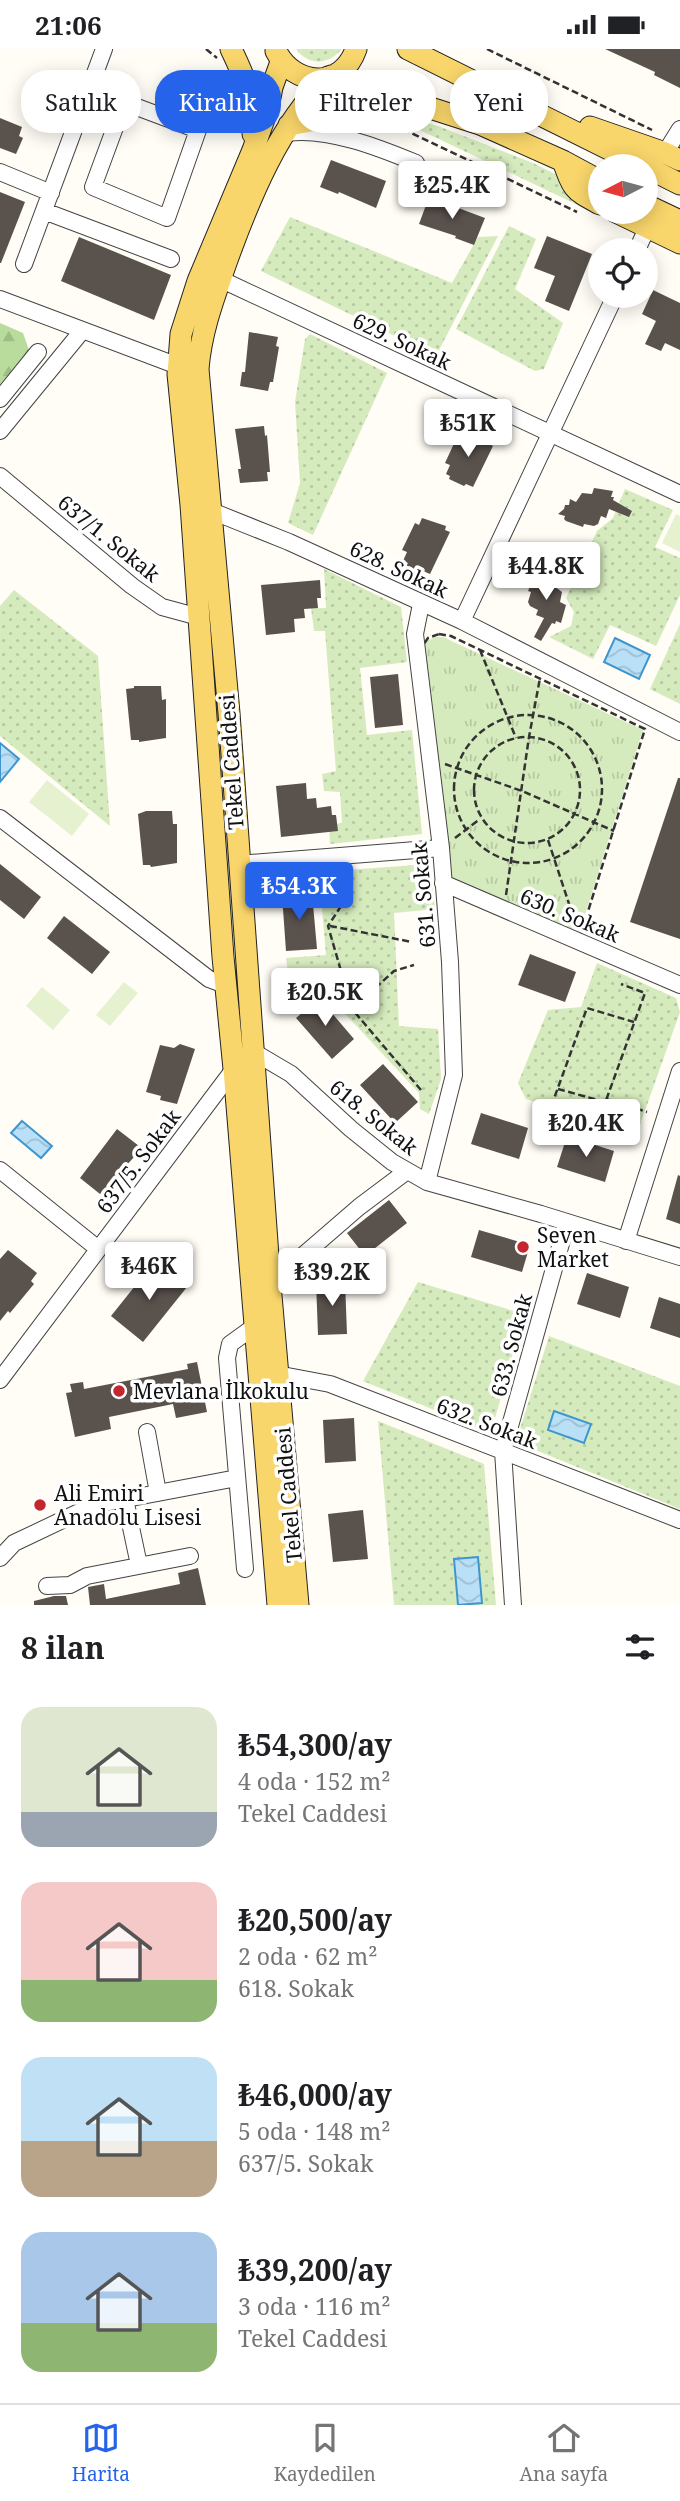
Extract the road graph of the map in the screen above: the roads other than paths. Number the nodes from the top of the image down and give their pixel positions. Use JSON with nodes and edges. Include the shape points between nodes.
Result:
{"nodes":[{"id":1,"x":104,"y":49,"type":"edge"},
{"id":2,"x":356,"y":49,"type":"edge"},
{"id":3,"x":408,"y":49,"type":"edge"},
{"id":4,"x":430,"y":49,"type":"edge"},
{"id":5,"x":277,"y":52,"type":"edge"},
{"id":6,"x":226,"y":56,"type":"edge"},
{"id":7,"x":96,"y":70,"type":"edge"},
{"id":8,"x":338,"y":70,"type":"edge"},
{"id":9,"x":450,"y":70,"type":"joint"},
{"id":10,"x":295,"y":72,"type":"edge"},
{"id":11,"x":124,"y":103,"type":"joint"},
{"id":12,"x":438,"y":110,"type":"joint"},
{"id":13,"x":548,"y":110,"type":"edge"},
{"id":14,"x":295,"y":119,"type":"edge"},
{"id":15,"x":548,"y":119,"type":"edge"},
{"id":16,"x":287,"y":129,"type":"junction"},
{"id":17,"x":73,"y":133,"type":"edge"},
{"id":18,"x":674,"y":146,"type":"edge"},
{"id":19,"x":253,"y":150,"type":"junction"},
{"id":20,"x":619,"y":154,"type":"edge"},
{"id":21,"x":563,"y":161,"type":"junction"},
{"id":22,"x":416,"y":163,"type":"dead end"},
{"id":23,"x":0,"y":172,"type":"edge"},
{"id":24,"x":658,"y":173,"type":"edge"},
{"id":25,"x":588,"y":175,"type":"edge"},
{"id":26,"x":680,"y":184,"type":"edge"},
{"id":27,"x":51,"y":193,"type":"junction"},
{"id":28,"x":588,"y":205,"type":"edge"},
{"id":29,"x":44,"y":211,"type":"junction"},
{"id":30,"x":658,"y":211,"type":"edge"},
{"id":31,"x":680,"y":222,"type":"edge"},
{"id":32,"x":639,"y":224,"type":"edge"},
{"id":33,"x":647,"y":228,"type":"junction"},
{"id":34,"x":642,"y":238,"type":"edge"},
{"id":35,"x":680,"y":243,"type":"edge"},
{"id":36,"x":171,"y":259,"type":"dead end"},
{"id":37,"x":24,"y":264,"type":"dead end"},
{"id":38,"x":220,"y":279,"type":"junction"},
{"id":39,"x":0,"y":299,"type":"edge"},
{"id":40,"x":609,"y":308,"type":"edge"},
{"id":41,"x":82,"y":331,"type":"junction"},
{"id":42,"x":38,"y":352,"type":"dead end"},
{"id":43,"x":178,"y":366,"type":"junction"},
{"id":44,"x":0,"y":399,"type":"edge"},
{"id":45,"x":0,"y":431,"type":"edge"},
{"id":46,"x":549,"y":433,"type":"junction"},
{"id":47,"x":0,"y":476,"type":"edge"},
{"id":48,"x":680,"y":494,"type":"edge"},
{"id":49,"x":209,"y":510,"type":"junction"},
{"id":50,"x":421,"y":604,"type":"junction"},
{"id":51,"x":199,"y":617,"type":"junction"},
{"id":52,"x":468,"y":624,"type":"junction"},
{"id":53,"x":680,"y":732,"type":"edge"},
{"id":54,"x":0,"y":818,"type":"edge"},
{"id":55,"x":443,"y":847,"type":"junction"},
{"id":56,"x":238,"y":864,"type":"junction"},
{"id":57,"x":443,"y":883,"type":"junction"},
{"id":58,"x":225,"y":985,"type":"junction"},
{"id":59,"x":680,"y":985,"type":"edge"},
{"id":60,"x":252,"y":1051,"type":"junction"},
{"id":61,"x":234,"y":1069,"type":"junction"},
{"id":62,"x":680,"y":1071,"type":"edge"},
{"id":63,"x":0,"y":1170,"type":"edge"},
{"id":64,"x":407,"y":1171,"type":"junction"},
{"id":65,"x":427,"y":1182,"type":"junction"},
{"id":66,"x":567,"y":1222,"type":"junction"},
{"id":67,"x":626,"y":1241,"type":"junction"},
{"id":68,"x":97,"y":1248,"type":"junction"},
{"id":69,"x":680,"y":1258,"type":"edge"},
{"id":70,"x":270,"y":1284,"type":"junction"},
{"id":71,"x":255,"y":1325,"type":"junction"},
{"id":72,"x":277,"y":1374,"type":"junction"},
{"id":73,"x":0,"y":1380,"type":"edge"},
{"id":74,"x":147,"y":1432,"type":"dead end"},
{"id":75,"x":503,"y":1451,"type":"junction"},
{"id":76,"x":237,"y":1478,"type":"junction"},
{"id":77,"x":159,"y":1493,"type":"junction"},
{"id":78,"x":125,"y":1499,"type":"junction"},
{"id":79,"x":680,"y":1520,"type":"edge"},
{"id":80,"x":190,"y":1556,"type":"dead end"},
{"id":81,"x":0,"y":1558,"type":"edge"},
{"id":82,"x":139,"y":1565,"type":"junction"},
{"id":83,"x":244,"y":1569,"type":"dead end"},
{"id":84,"x":47,"y":1586,"type":"dead end"},
{"id":85,"x":278,"y":1605,"type":"edge"},
{"id":86,"x":298,"y":1605,"type":"edge"},
{"id":87,"x":513,"y":1605,"type":"edge"}],
"edges":[{"from":1,"to":7,"type":"street"},
{"from":2,"to":8,"type":"main road","name":"Tekel Caddesi","via":[[349,63]]},
{"from":3,"to":9,"type":"main road"},
{"from":4,"to":9,"type":"street"},
{"from":5,"to":10,"type":"main road"},
{"from":5,"to":19,"type":"main road","via":[[268,108]]},
{"from":6,"to":19,"type":"main road","via":[[250,91]]},
{"from":11,"to":11,"type":"street","via":[[93,187],[167,218],[198,130]]},
{"from":12,"to":16,"type":"main road","via":[[349,114]]},
{"from":12,"to":21,"type":"main road"},
{"from":13,"to":18,"type":"main road"},
{"from":14,"to":16,"type":"main road","name":"Tekel Caddesi"},
{"from":15,"to":20,"type":"main road"},
{"from":16,"to":22,"type":"street","via":[[349,139]]},
{"from":16,"to":38,"type":"main road","name":"Tekel Caddesi","via":[[260,178]]},
{"from":17,"to":27,"type":"street"},
{"from":19,"to":43,"type":"main road","via":[[198,281],[181,334]]},
{"from":21,"to":25,"type":"main road"},
{"from":21,"to":28,"type":"main road","via":[[572,186]]},
{"from":23,"to":27,"type":"street"},
{"from":24,"to":26,"type":"main road"},
{"from":27,"to":29,"type":"street"},
{"from":29,"to":36,"type":"street"},
{"from":29,"to":37,"type":"street"},
{"from":30,"to":31,"type":"main road"},
{"from":32,"to":33,"type":"main road"},
{"from":33,"to":34,"type":"street"},
{"from":33,"to":35,"type":"main road"},
{"from":38,"to":46,"type":"street","name":"629. Sokak"},
{"from":38,"to":49,"type":"main road","name":"Tekel Caddesi","via":[[202,335],[198,369]]},
{"from":39,"to":41,"type":"street"},
{"from":40,"to":46,"type":"street"},
{"from":41,"to":43,"type":"street"},
{"from":41,"to":45,"type":"street"},
{"from":42,"to":44,"type":"street"},
{"from":43,"to":51,"type":"main road"},
{"from":46,"to":48,"type":"street","name":"629. Sokak"},
{"from":46,"to":52,"type":"street"},
{"from":47,"to":51,"type":"street","name":"637/1. Sokak","via":[[139,591],[162,607]]},
{"from":49,"to":50,"type":"street","name":"628. Sokak"},
{"from":49,"to":56,"type":"main road","name":"Tekel Caddesi"},
{"from":50,"to":52,"type":"street","name":"628. Sokak"},
{"from":50,"to":55,"type":"street","name":"631. Sokak","via":[[415,634],[436,761]]},
{"from":51,"to":58,"type":"main road"},
{"from":52,"to":53,"type":"street","name":"628. Sokak"},
{"from":54,"to":58,"type":"street","via":[[209,979]]},
{"from":55,"to":56,"type":"street"},
{"from":55,"to":57,"type":"street","name":"631. Sokak"},
{"from":56,"to":60,"type":"main road","name":"Tekel Caddesi"},
{"from":57,"to":59,"type":"street","name":"630. Sokak"},
{"from":57,"to":65,"type":"street","name":"631. Sokak","via":[[454,1075]]},
{"from":58,"to":61,"type":"main road"},
{"from":60,"to":64,"type":"street","name":"618. Sokak","via":[[291,1074],[351,1129]]},
{"from":60,"to":70,"type":"main road","name":"Tekel Caddesi"},
{"from":61,"to":68,"type":"street","name":"637/5. Sokak"},
{"from":61,"to":71,"type":"main road"},
{"from":62,"to":67,"type":"street"},
{"from":63,"to":68,"type":"street"},
{"from":64,"to":65,"type":"street","name":"618. Sokak"},
{"from":64,"to":70,"type":"street"},
{"from":65,"to":66,"type":"street","name":"618. Sokak"},
{"from":66,"to":67,"type":"street","name":"618. Sokak"},
{"from":66,"to":75,"type":"street","name":"633. Sokak"},
{"from":67,"to":69,"type":"street","name":"618. Sokak"},
{"from":68,"to":73,"type":"street","name":"637/5. Sokak"},
{"from":70,"to":72,"type":"main road","name":"Tekel Caddesi"},
{"from":71,"to":76,"type":"street","via":[[230,1344],[227,1358]]},
{"from":71,"to":85,"type":"main road"},
{"from":72,"to":75,"type":"street","name":"632. Sokak","via":[[330,1384]]},
{"from":72,"to":86,"type":"main road","name":"Tekel Caddesi"},
{"from":74,"to":77,"type":"street"},
{"from":75,"to":79,"type":"street","name":"632. Sokak"},
{"from":75,"to":87,"type":"street","name":"633. Sokak"},
{"from":76,"to":77,"type":"street"},
{"from":76,"to":83,"type":"street"},
{"from":77,"to":78,"type":"street"},
{"from":78,"to":81,"type":"street","via":[[94,1505],[14,1543]]},
{"from":78,"to":82,"type":"street"},
{"from":80,"to":82,"type":"street"},
{"from":82,"to":84,"type":"street","via":[[87,1576],[70,1585]]}]}
